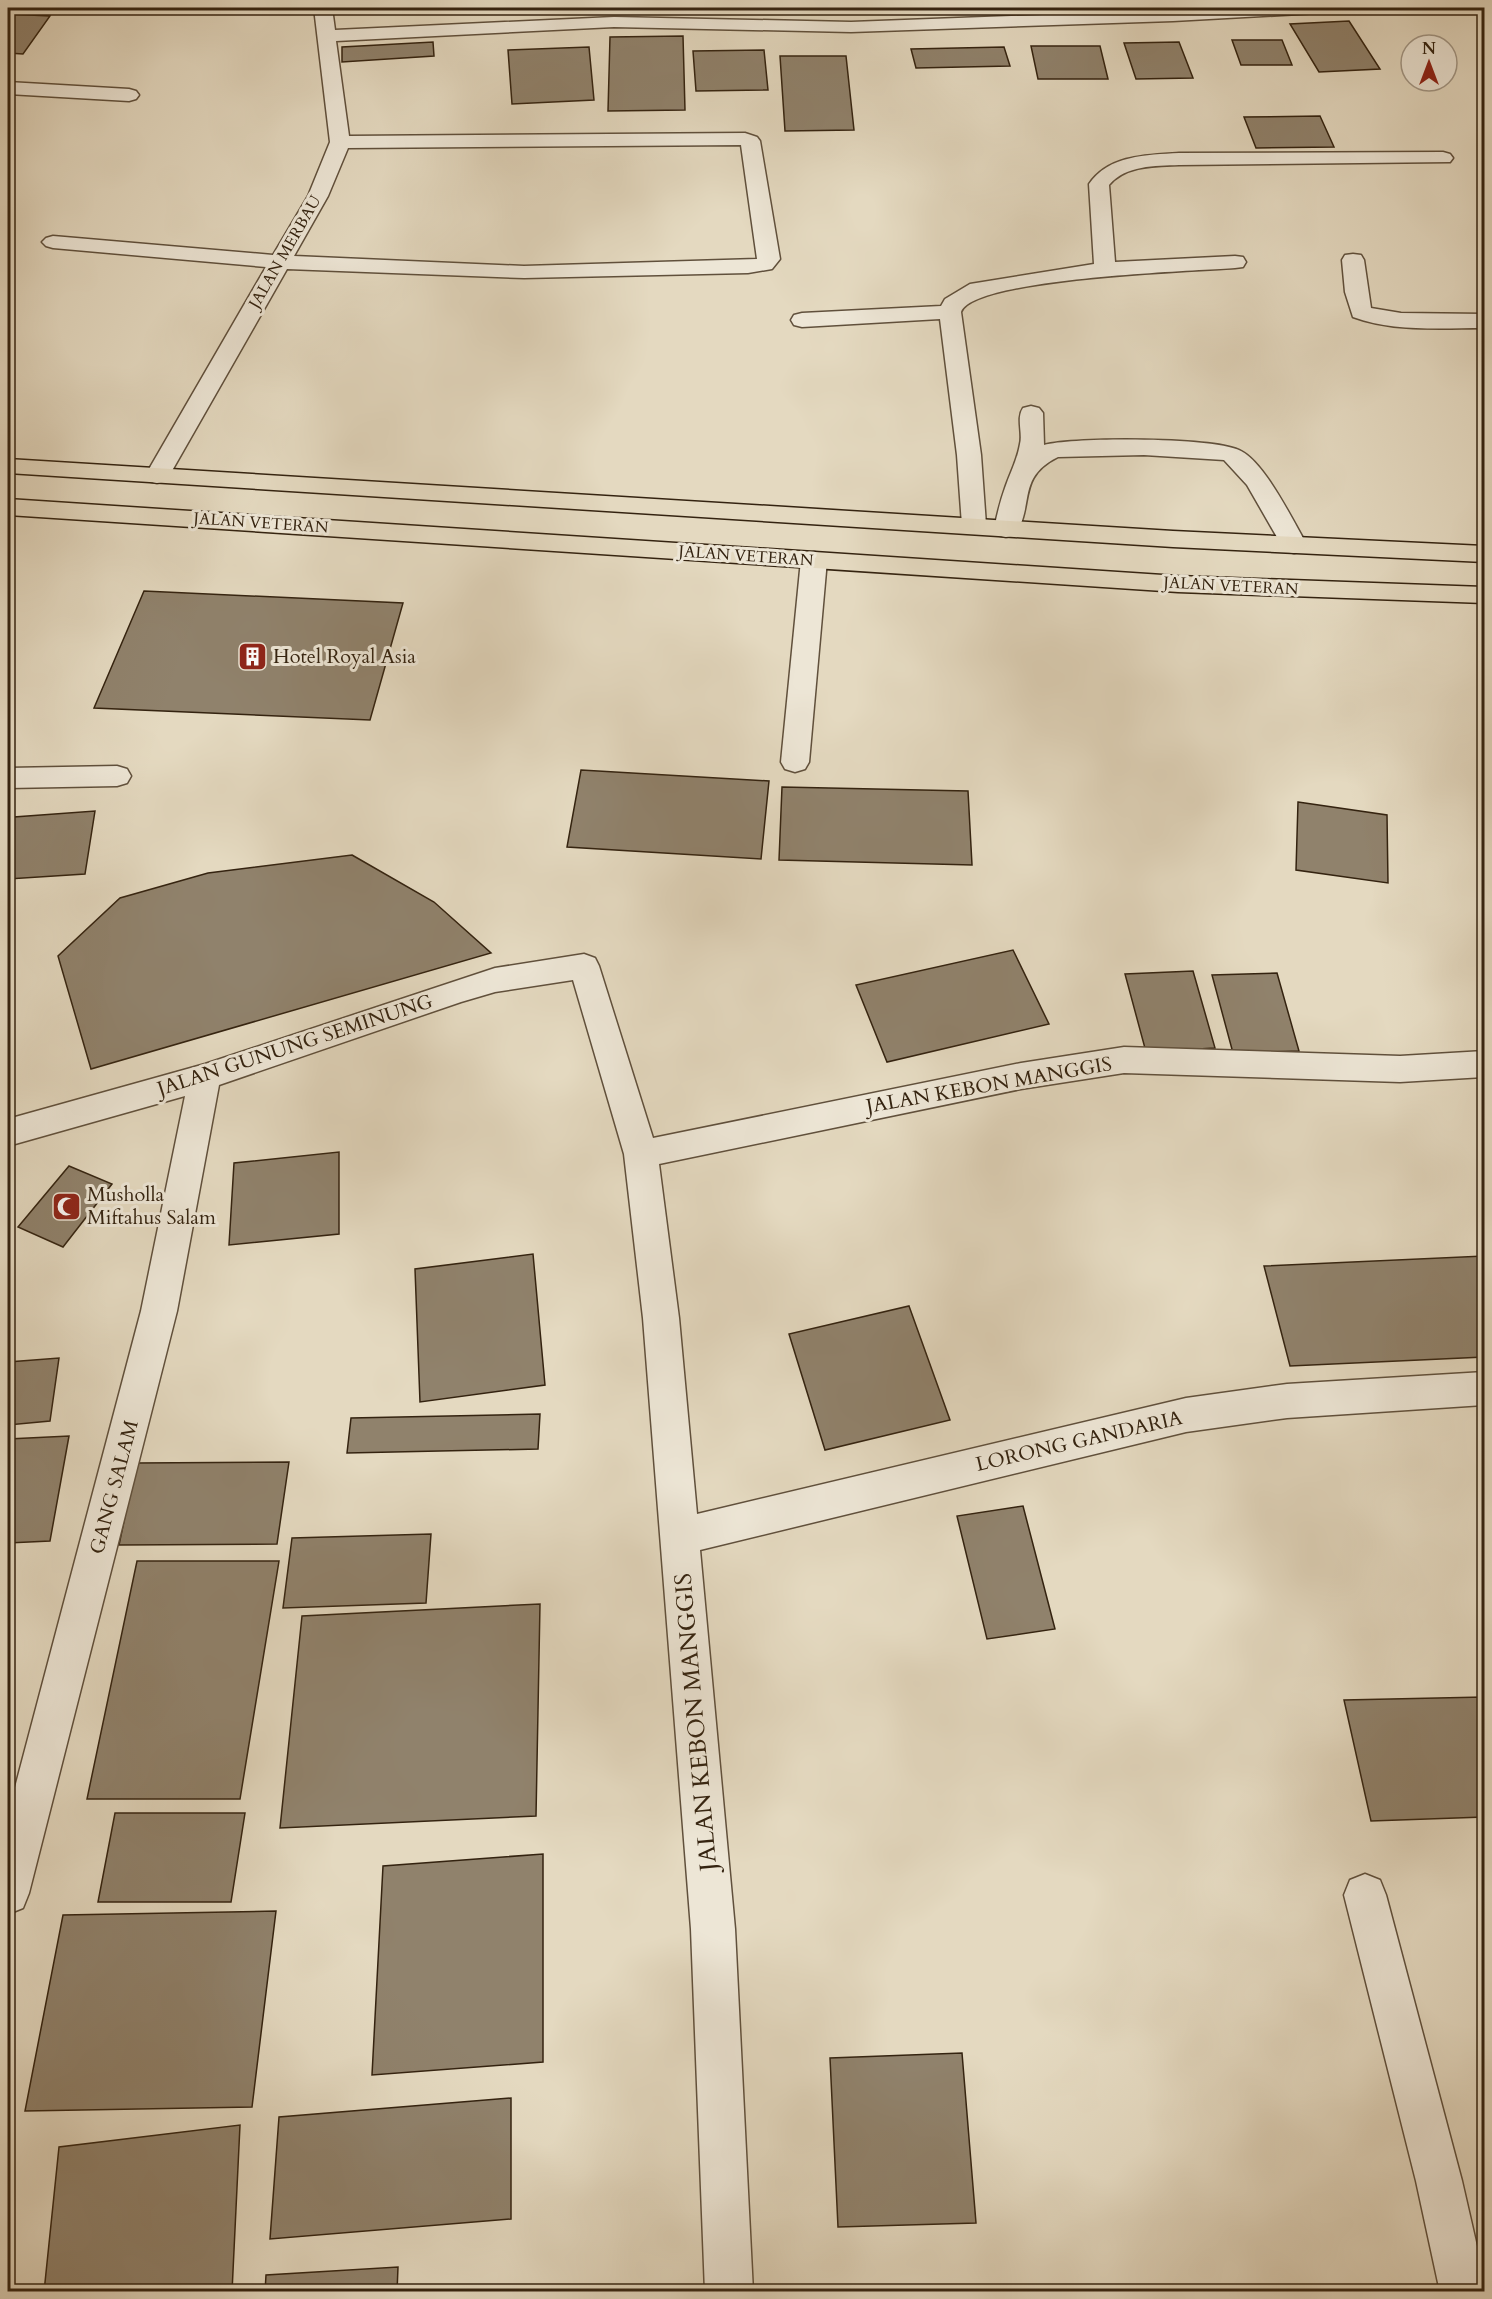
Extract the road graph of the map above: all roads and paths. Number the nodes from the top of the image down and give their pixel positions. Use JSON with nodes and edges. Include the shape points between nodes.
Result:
{"nodes":[{"id":1,"x":323,"y":8,"type":"edge"},
{"id":2,"x":1318,"y":8,"type":"edge"},
{"id":3,"x":326,"y":36,"type":"junction"},
{"id":4,"x":8,"y":88,"type":"edge"},
{"id":5,"x":129,"y":96,"type":"dead end"},
{"id":6,"x":340,"y":142,"type":"junction"},
{"id":7,"x":1443,"y":158,"type":"dead end"},
{"id":8,"x":53,"y":242,"type":"dead end"},
{"id":9,"x":1353,"y":260,"type":"dead end"},
{"id":10,"x":278,"y":262,"type":"junction"},
{"id":11,"x":1235,"y":262,"type":"dead end"},
{"id":12,"x":1105,"y":269,"type":"junction"},
{"id":13,"x":950,"y":312,"type":"junction"},
{"id":14,"x":802,"y":320,"type":"dead end"},
{"id":15,"x":1485,"y":321,"type":"edge"},
{"id":16,"x":1031,"y":413,"type":"dead end"},
{"id":17,"x":8,"y":466,"type":"edge"},
{"id":18,"x":1027,"y":467,"type":"junction"},
{"id":19,"x":157,"y":476,"type":"junction"},
{"id":20,"x":8,"y":507,"type":"edge"},
{"id":21,"x":974,"y":525,"type":"junction"},
{"id":22,"x":1006,"y":529,"type":"junction"},
{"id":23,"x":1294,"y":545,"type":"junction"},
{"id":24,"x":1485,"y":554,"type":"edge"},
{"id":25,"x":814,"y":560,"type":"junction"},
{"id":26,"x":1485,"y":596,"type":"edge"},
{"id":27,"x":795,"y":762,"type":"dead end"},
{"id":28,"x":117,"y":776,"type":"dead end"},
{"id":29,"x":8,"y":778,"type":"edge"},
{"id":30,"x":584,"y":966,"type":"joint"},
{"id":31,"x":1485,"y":1064,"type":"edge"},
{"id":32,"x":205,"y":1077,"type":"junction"},
{"id":33,"x":8,"y":1132,"type":"edge"},
{"id":34,"x":641,"y":1154,"type":"junction"},
{"id":35,"x":1485,"y":1388,"type":"edge"},
{"id":36,"x":680,"y":1536,"type":"junction"},
{"id":37,"x":8,"y":1893,"type":"edge"},
{"id":38,"x":1365,"y":1895,"type":"dead end"},
{"id":39,"x":729,"y":2292,"type":"edge"},
{"id":40,"x":1464,"y":2292,"type":"edge"}],
"edges":[{"from":1,"to":3,"type":"street","name":"JALAN MERBAU"},
{"from":2,"to":3,"type":"street","via":[[851,27],[614,22]]},
{"from":3,"to":6,"type":"street","name":"JALAN MERBAU"},
{"from":4,"to":5,"type":"street"},
{"from":6,"to":10,"type":"street","name":"JALAN MERBAU","via":[[318,196]]},
{"from":6,"to":10,"type":"street","via":[[745,139],[750,141],[769,259],[748,267],[524,272]]},
{"from":7,"to":12,"type":"street","via":[[1179,159],[1122,166],[1106,173],[1099,184]]},
{"from":8,"to":10,"type":"street"},
{"from":9,"to":15,"type":"street","via":[[1356,294],[1365,315]]},
{"from":10,"to":19,"type":"street","name":"JALAN MERBAU"},
{"from":11,"to":12,"type":"street"},
{"from":12,"to":13,"type":"street","via":[[978,289],[953,304]]},
{"from":13,"to":14,"type":"street"},
{"from":13,"to":21,"type":"street"},
{"from":16,"to":18,"type":"street","via":[[1033,441]]},
{"from":17,"to":19,"type":"highway"},
{"from":18,"to":22,"type":"street"},
{"from":18,"to":23,"type":"street","via":[[1051,451],[1069,449],[1212,450],[1232,455],[1245,465]]},
{"from":19,"to":21,"type":"highway"},
{"from":20,"to":25,"type":"highway","name":"JALAN VETERAN"},
{"from":21,"to":22,"type":"highway"},
{"from":22,"to":23,"type":"highway"},
{"from":23,"to":24,"type":"highway"},
{"from":25,"to":26,"type":"highway","name":"JALAN VETERAN","via":[[1178,584]]},
{"from":25,"to":27,"type":"street"},
{"from":28,"to":29,"type":"street"},
{"from":30,"to":32,"type":"street","name":"JALAN GUNUNG SEMINUNG","via":[[495,980],[457,991]]},
{"from":30,"to":34,"type":"street","name":"JALAN KEBON MANGGIS"},
{"from":31,"to":34,"type":"street","name":"JALAN KEBON MANGGIS","via":[[1400,1069],[1124,1060],[1021,1076]]},
{"from":32,"to":33,"type":"street","name":"JALAN GUNUNG SEMINUNG"},
{"from":32,"to":37,"type":"street","name":"GANG SALAM","via":[[159,1311]]},
{"from":34,"to":36,"type":"street","name":"JALAN KEBON MANGGIS","via":[[662,1318]]},
{"from":35,"to":36,"type":"street","name":"LORONG GANDARIA","via":[[1287,1401],[1186,1415]]},
{"from":36,"to":39,"type":"street","name":"JALAN KEBON MANGGIS","via":[[713,1929]]},
{"from":38,"to":40,"type":"street"}]}
